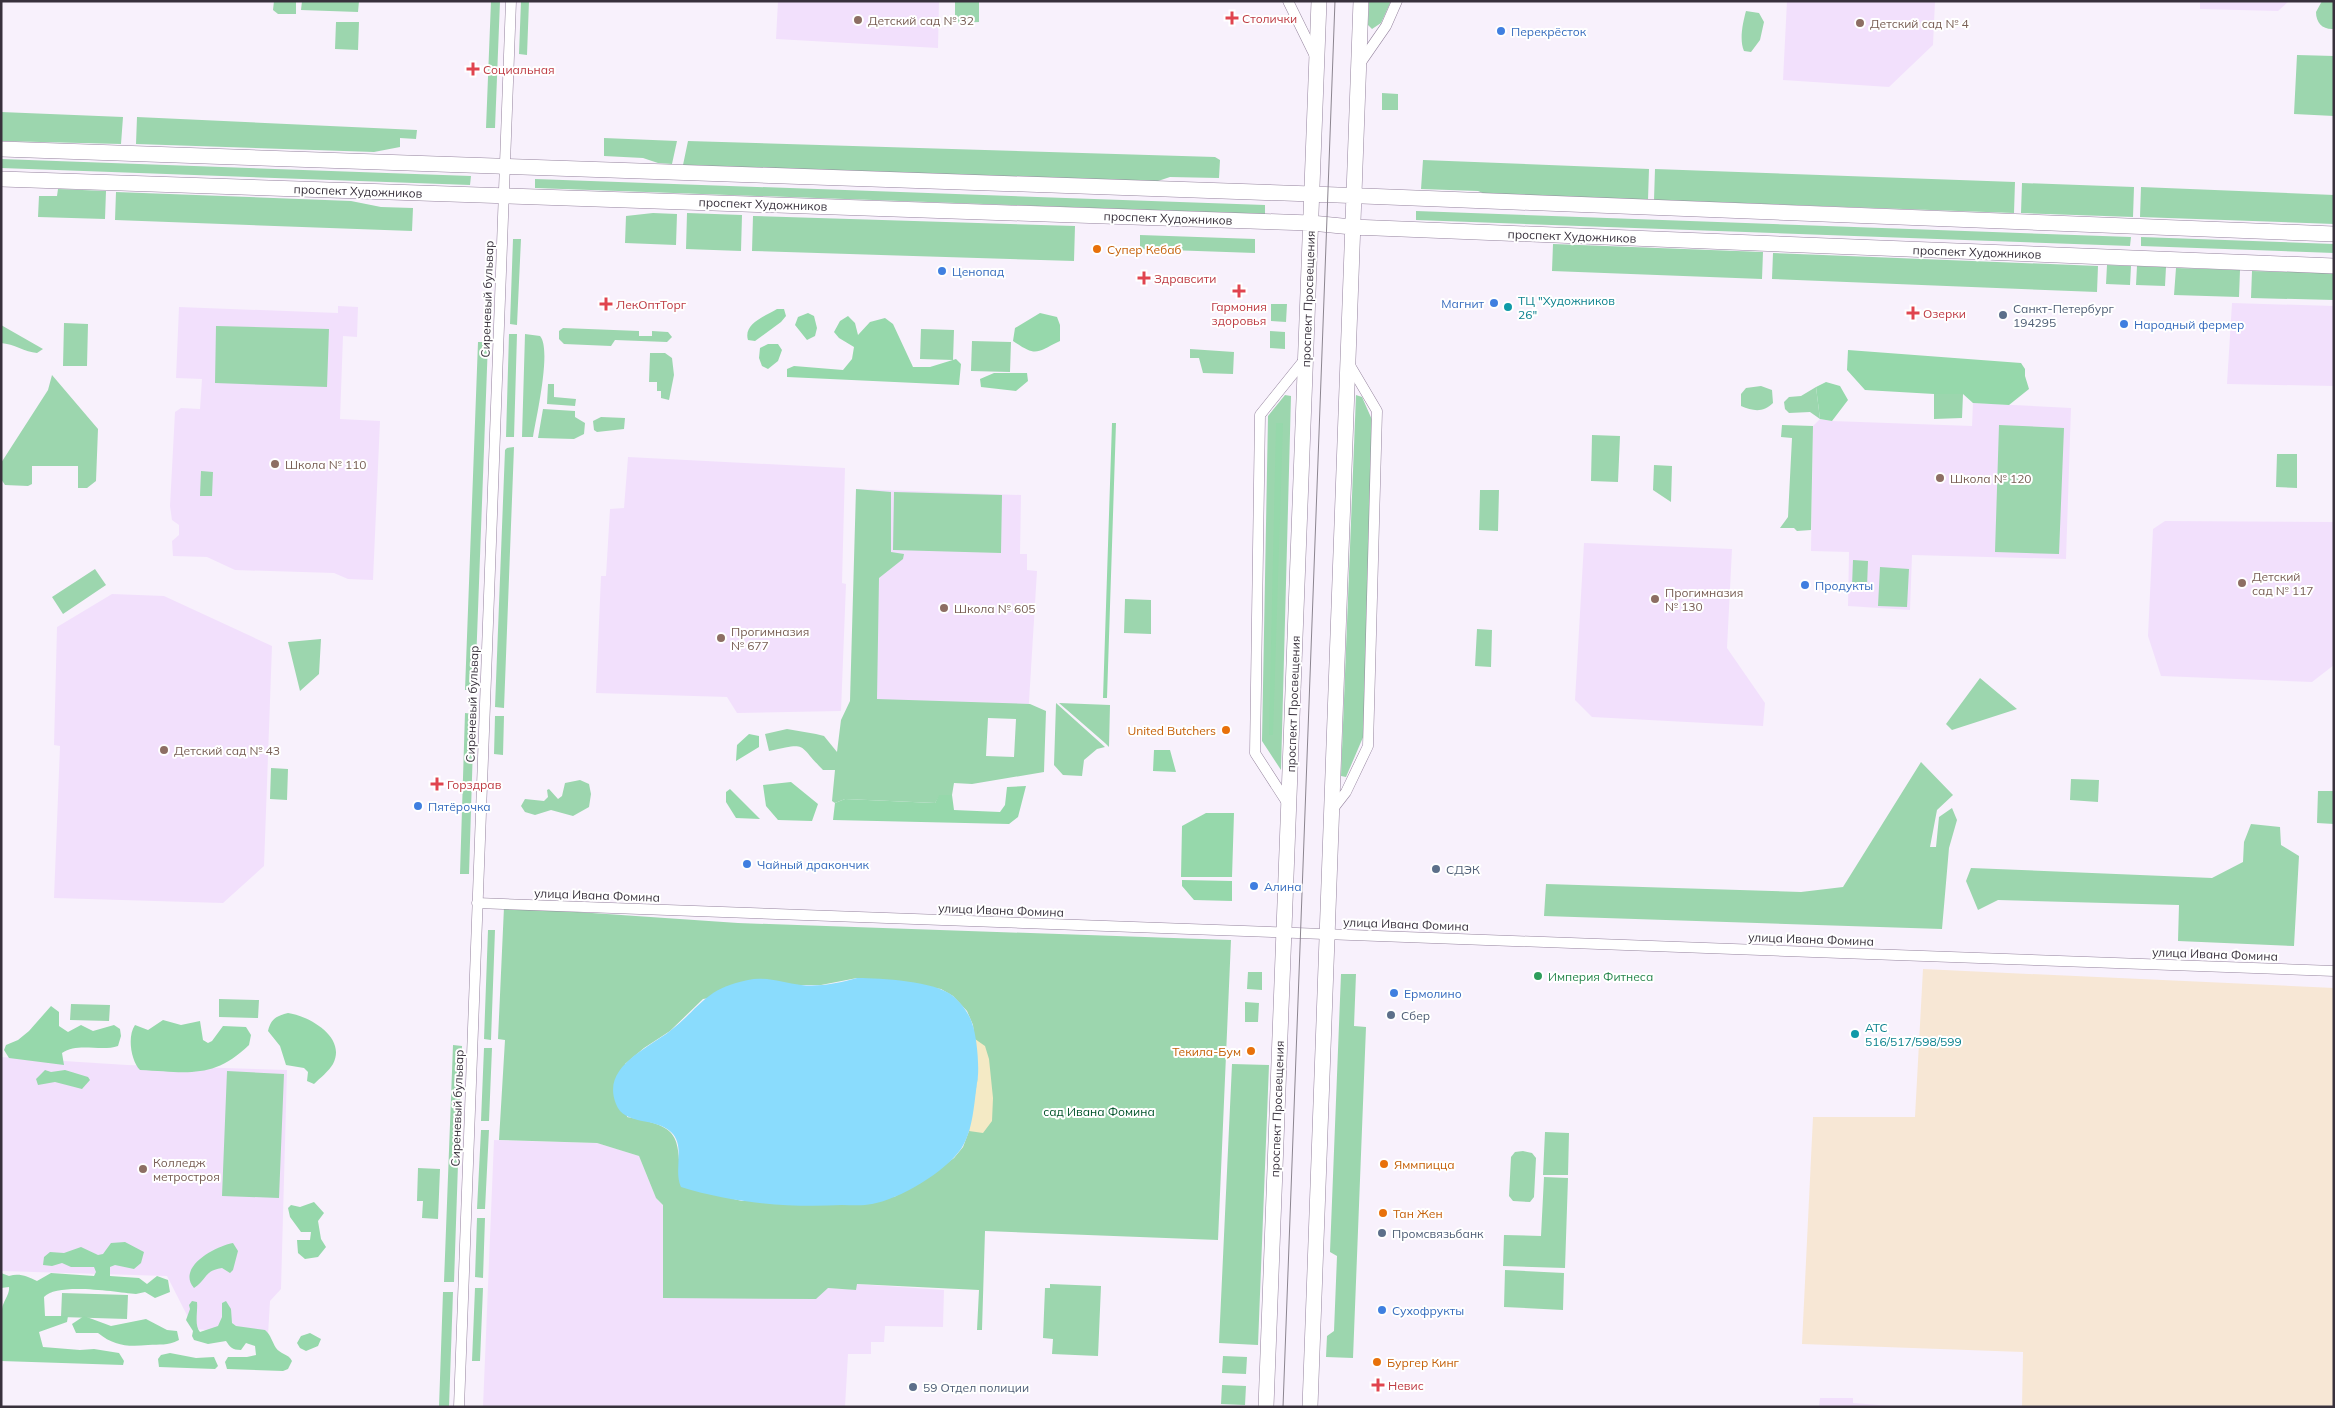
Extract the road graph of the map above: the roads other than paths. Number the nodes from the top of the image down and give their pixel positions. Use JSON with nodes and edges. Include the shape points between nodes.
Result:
{"nodes":[{"id":1,"x":511,"y":1,"type":"edge"},
{"id":2,"x":1288,"y":1,"type":"edge"},
{"id":3,"x":1319,"y":1,"type":"edge"},
{"id":4,"x":1361,"y":1,"type":"edge"},
{"id":5,"x":1397,"y":1,"type":"edge"},
{"id":6,"x":1317,"y":60,"type":"junction"},
{"id":7,"x":1359,"y":66,"type":"junction"},
{"id":8,"x":1,"y":149,"type":"edge"},
{"id":9,"x":504,"y":166,"type":"junction"},
{"id":10,"x":1,"y":178,"type":"edge"},
{"id":11,"x":1312,"y":194,"type":"junction"},
{"id":12,"x":503,"y":196,"type":"junction"},
{"id":13,"x":1353,"y":197,"type":"junction"},
{"id":14,"x":1311,"y":223,"type":"junction"},
{"id":15,"x":1352,"y":227,"type":"junction"},
{"id":16,"x":2334,"y":234,"type":"edge"},
{"id":17,"x":2334,"y":266,"type":"edge"},
{"id":18,"x":1306,"y":359,"type":"junction"},
{"id":19,"x":1348,"y":361,"type":"junction"},
{"id":20,"x":1289,"y":806,"type":"junction"},
{"id":21,"x":1331,"y":810,"type":"junction"},
{"id":22,"x":477,"y":903,"type":"junction"},
{"id":23,"x":1284,"y":933,"type":"junction"},
{"id":24,"x":1327,"y":934,"type":"junction"},
{"id":25,"x":2334,"y":971,"type":"edge"},
{"id":26,"x":459,"y":1407,"type":"edge"},
{"id":27,"x":1266,"y":1407,"type":"edge"},
{"id":28,"x":1310,"y":1407,"type":"edge"}],
"edges":[{"from":1,"to":9,"type":"street","name":"Сиреневый бульвар"},
{"from":2,"to":6,"type":"street"},
{"from":3,"to":6,"type":"street","name":"проспект Просвещения"},
{"from":4,"to":7,"type":"street"},
{"from":5,"to":7,"type":"street","via":[[1386,26]]},
{"from":6,"to":11,"type":"street","name":"проспект Просвещения"},
{"from":7,"to":13,"type":"street"},
{"from":8,"to":9,"type":"street"},
{"from":9,"to":11,"type":"street"},
{"from":9,"to":12,"type":"street","name":"Сиреневый бульвар"},
{"from":10,"to":12,"type":"street","name":"проспект Художников"},
{"from":11,"to":13,"type":"street"},
{"from":11,"to":14,"type":"street","name":"проспект Просвещения"},
{"from":12,"to":14,"type":"street","name":"проспект Художников"},
{"from":12,"to":22,"type":"street","name":"Сиреневый бульвар"},
{"from":13,"to":15,"type":"street"},
{"from":13,"to":16,"type":"street"},
{"from":14,"to":15,"type":"street","name":"проспект Художников"},
{"from":14,"to":18,"type":"street","name":"проспект Просвещения"},
{"from":15,"to":17,"type":"street","name":"проспект Художников"},
{"from":15,"to":19,"type":"street"},
{"from":18,"to":20,"type":"street","name":"проспект Просвещения"},
{"from":18,"to":20,"type":"street","via":[[1260,415],[1255,753]]},
{"from":19,"to":21,"type":"street"},
{"from":19,"to":21,"type":"street","via":[[1377,411],[1368,746],[1346,792]]},
{"from":20,"to":23,"type":"street","name":"проспект Просвещения"},
{"from":21,"to":24,"type":"street"},
{"from":22,"to":23,"type":"street","name":"улица Ивана Фомина"},
{"from":22,"to":26,"type":"street","name":"Сиреневый бульвар"},
{"from":23,"to":24,"type":"street","name":"улица Ивана Фомина"},
{"from":23,"to":27,"type":"street","name":"проспект Просвещения"},
{"from":24,"to":25,"type":"street","name":"улица Ивана Фомина"},
{"from":24,"to":28,"type":"street"}]}
